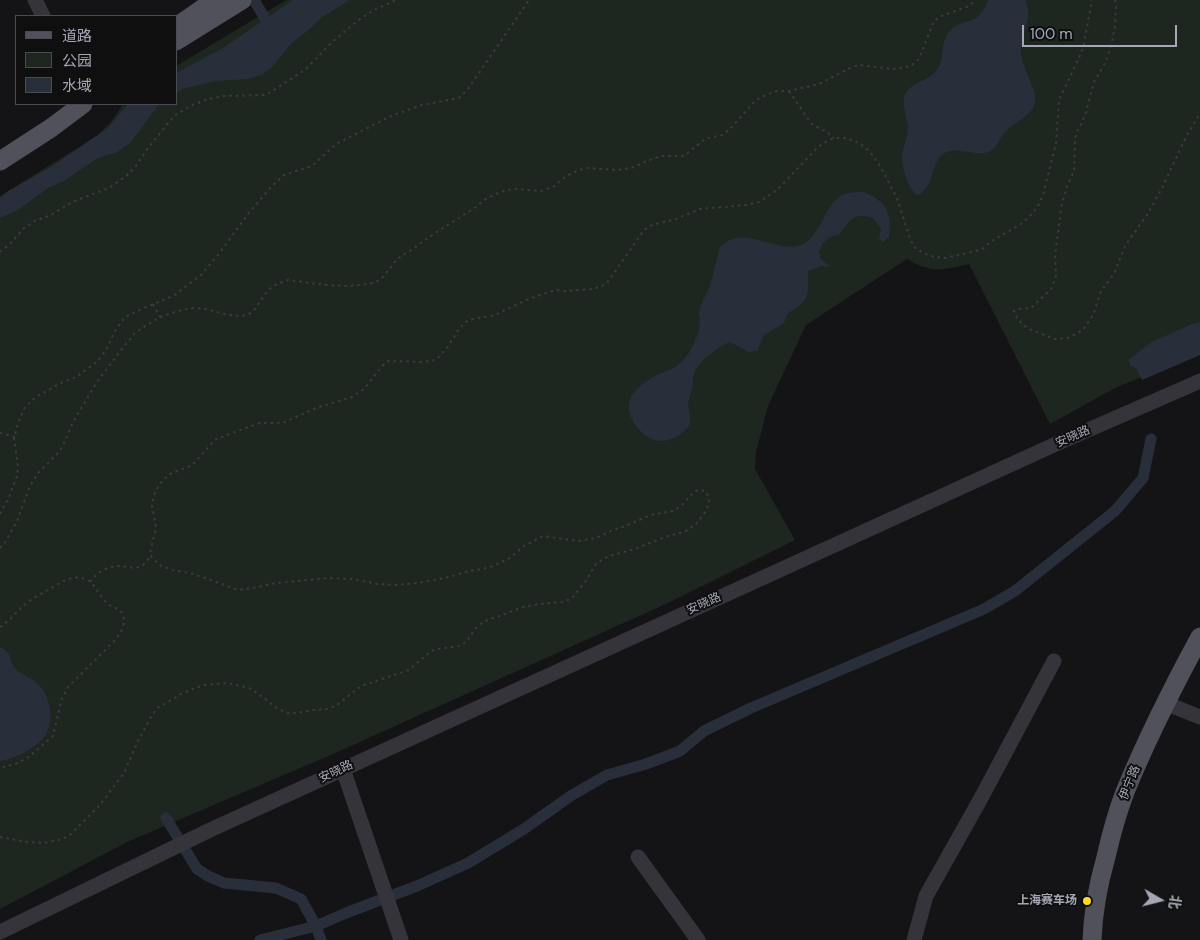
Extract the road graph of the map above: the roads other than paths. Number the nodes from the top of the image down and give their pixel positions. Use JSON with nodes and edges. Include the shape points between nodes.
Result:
{"nodes":[{"id":1,"x":35,"y":0,"type":"edge"},
{"id":2,"x":229,"y":2,"type":"edge"},
{"id":3,"x":43,"y":15,"type":"edge"},
{"id":4,"x":178,"y":26,"type":"edge"},
{"id":5,"x":178,"y":40,"type":"edge"},
{"id":6,"x":65,"y":105,"type":"edge"},
{"id":7,"x":82,"y":105,"type":"edge"},
{"id":8,"x":0,"y":150,"type":"edge"},
{"id":9,"x":0,"y":161,"type":"edge"},
{"id":10,"x":1200,"y":381,"type":"edge"},
{"id":11,"x":1200,"y":637,"type":"edge"},
{"id":12,"x":1054,"y":661,"type":"dead end"},
{"id":13,"x":1200,"y":661,"type":"edge"},
{"id":14,"x":1170,"y":705,"type":"junction"},
{"id":15,"x":1200,"y":717,"type":"edge"},
{"id":16,"x":343,"y":769,"type":"junction"},
{"id":17,"x":638,"y":857,"type":"dead end"},
{"id":18,"x":0,"y":932,"type":"edge"},
{"id":19,"x":401,"y":940,"type":"edge"},
{"id":20,"x":698,"y":940,"type":"edge"},
{"id":21,"x":914,"y":940,"type":"edge"},
{"id":22,"x":1092,"y":940,"type":"edge"},
{"id":23,"x":1103,"y":940,"type":"edge"}],
"edges":[{"from":1,"to":3,"type":"street"},
{"from":2,"to":4,"type":"main road"},
{"from":2,"to":5,"type":"main road"},
{"from":6,"to":8,"type":"main road"},
{"from":7,"to":9,"type":"main road"},
{"from":10,"to":16,"type":"street","name":"安晓路"},
{"from":11,"to":14,"type":"main road","name":"伊宁路"},
{"from":12,"to":21,"type":"street","via":[[926,896]]},
{"from":13,"to":14,"type":"main road","name":"伊宁路"},
{"from":14,"to":15,"type":"street"},
{"from":14,"to":22,"type":"main road","name":"伊宁路","via":[[1125,793],[1100,877]]},
{"from":14,"to":23,"type":"main road","name":"伊宁路","via":[[1123,836],[1107,904]]},
{"from":16,"to":18,"type":"street","name":"安晓路"},
{"from":16,"to":19,"type":"street"},
{"from":17,"to":20,"type":"street"}]}
